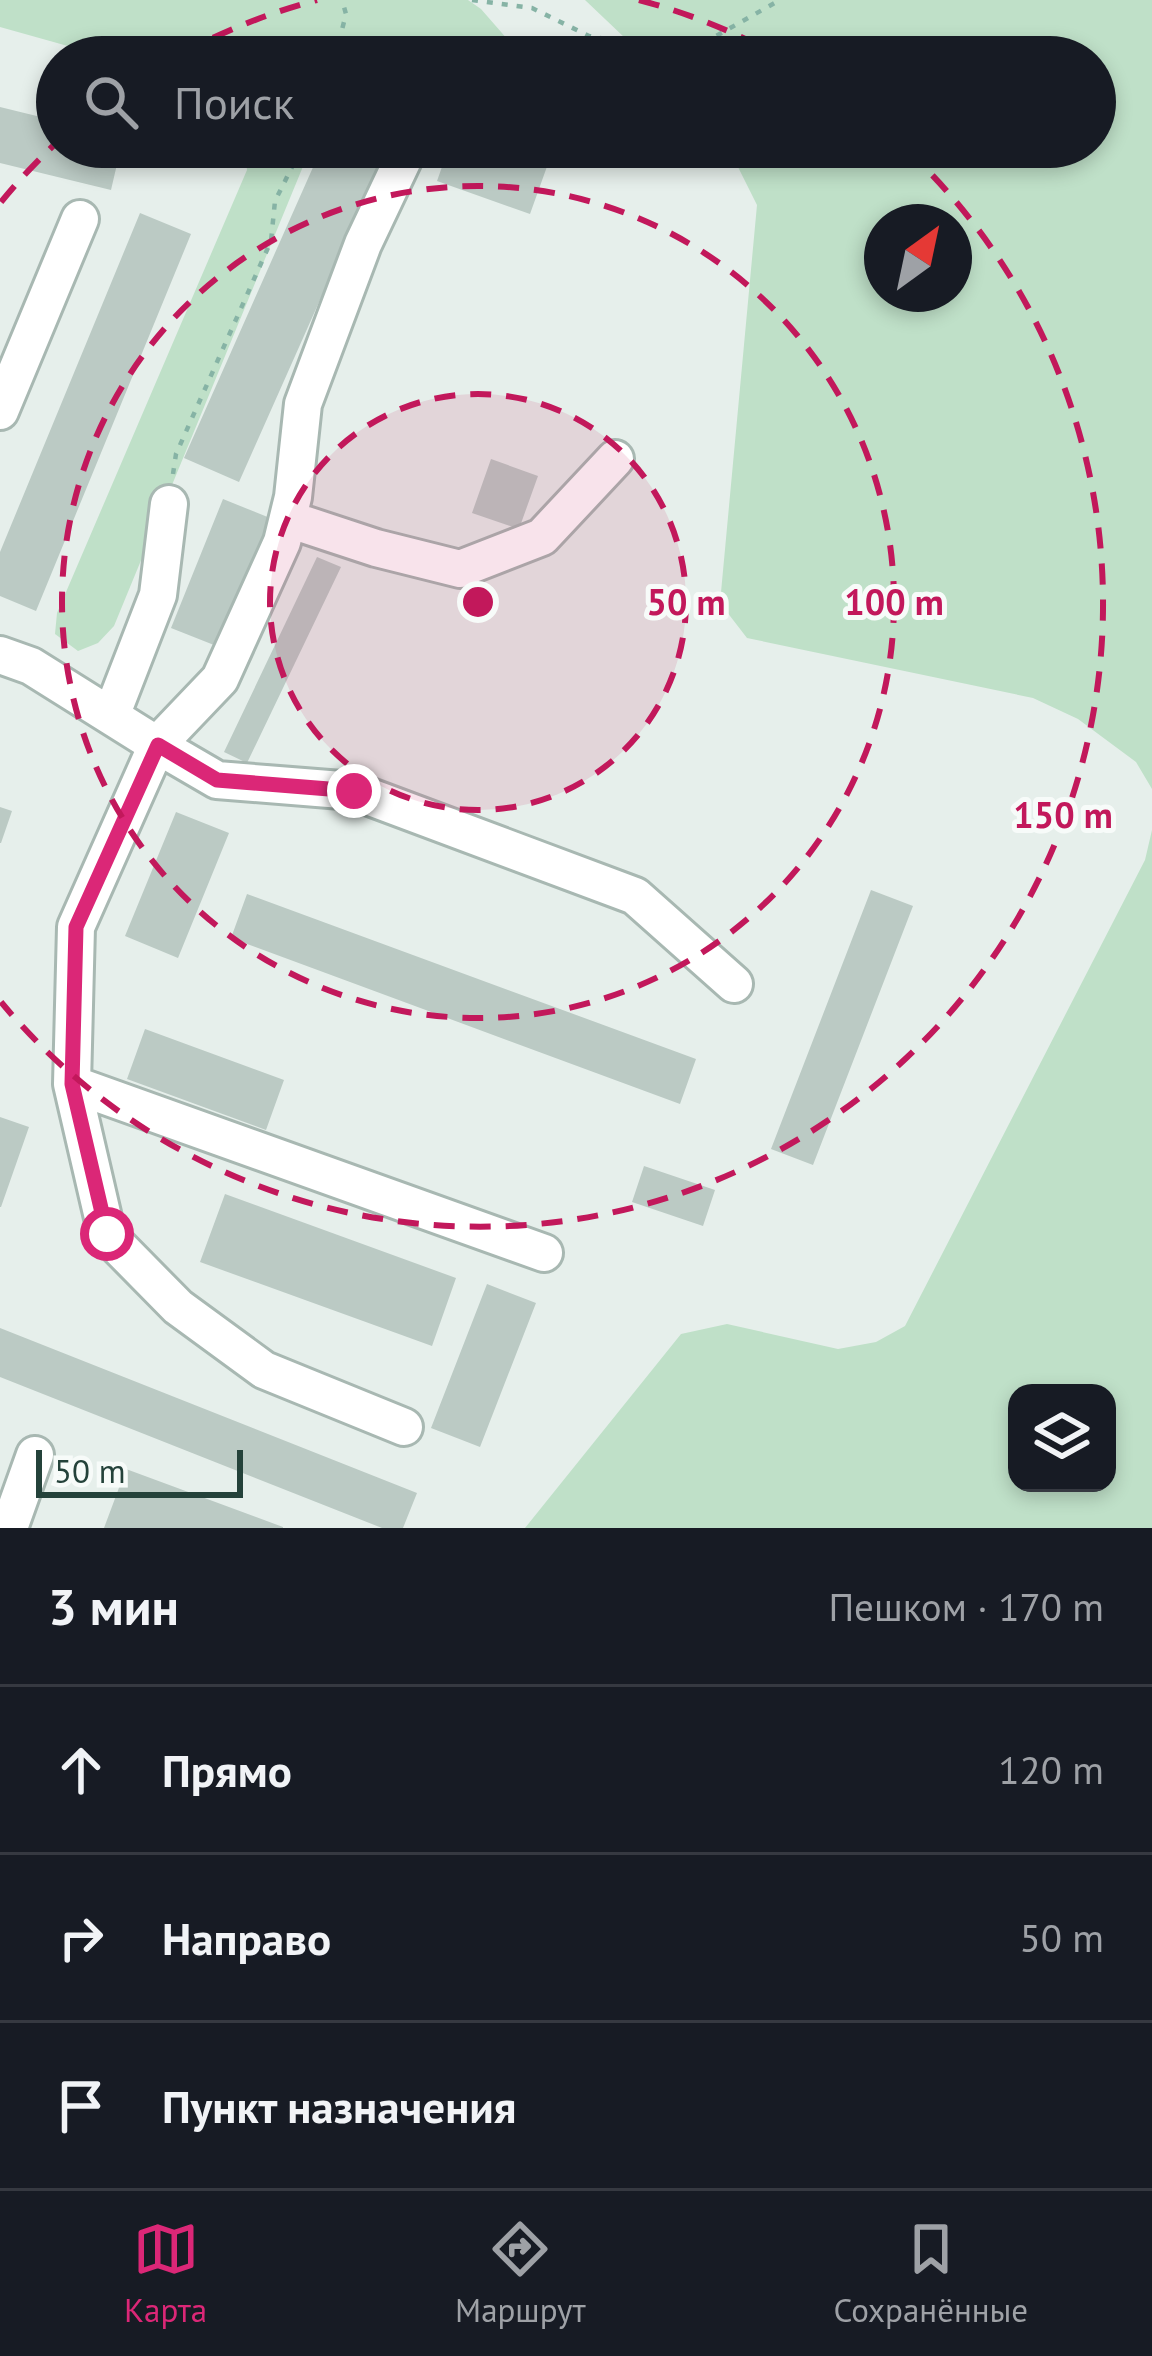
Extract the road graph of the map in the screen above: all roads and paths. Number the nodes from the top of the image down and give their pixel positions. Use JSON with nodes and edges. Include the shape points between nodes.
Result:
{"nodes":[{"id":1,"x":342,"y":0,"type":"edge"},
{"id":2,"x":472,"y":0,"type":"edge"},
{"id":3,"x":779,"y":0,"type":"edge"},
{"id":4,"x":340,"y":36,"type":"edge"},
{"id":5,"x":589,"y":36,"type":"edge"},
{"id":6,"x":716,"y":36,"type":"edge"},
{"id":7,"x":292,"y":168,"type":"edge"},
{"id":8,"x":399,"y":168,"type":"edge"},
{"id":9,"x":80,"y":219,"type":"dead end"},
{"id":10,"x":0,"y":411,"type":"edge"},
{"id":11,"x":615,"y":459,"type":"dead end"},
{"id":12,"x":170,"y":504,"type":"joint"},
{"id":13,"x":288,"y":519,"type":"junction"},
{"id":14,"x":0,"y":655,"type":"edge"},
{"id":15,"x":111,"y":716,"type":"junction"},
{"id":16,"x":158,"y":745,"type":"junction"},
{"id":17,"x":734,"y":984,"type":"dead end"},
{"id":18,"x":72,"y":1084,"type":"junction"},
{"id":19,"x":544,"y":1253,"type":"dead end"},
{"id":20,"x":404,"y":1427,"type":"dead end"},
{"id":21,"x":35,"y":1454,"type":"dead end"},
{"id":22,"x":9,"y":1528,"type":"edge"}],
"edges":[{"from":1,"to":4,"type":"path"},
{"from":2,"to":5,"type":"path","via":[[532,8]]},
{"from":3,"to":6,"type":"path"},
{"from":7,"to":12,"type":"path","via":[[275,201],[271,241],[176,454]]},
{"from":8,"to":13,"type":"lane","via":[[303,404]]},
{"from":9,"to":10,"type":"lane"},
{"from":11,"to":13,"type":"lane","via":[[542,537],[460,569]]},
{"from":12,"to":15,"type":"lane","via":[[158,595]]},
{"from":13,"to":16,"type":"lane","via":[[220,680]]},
{"from":14,"to":15,"type":"lane"},
{"from":15,"to":16,"type":"lane"},
{"from":16,"to":17,"type":"lane","via":[[217,780],[354,791],[635,896]]},
{"from":16,"to":18,"type":"lane","via":[[76,927]]},
{"from":18,"to":19,"type":"lane"},
{"from":18,"to":20,"type":"lane","via":[[107,1234],[178,1307],[264,1370]]},
{"from":21,"to":22,"type":"lane"}]}
